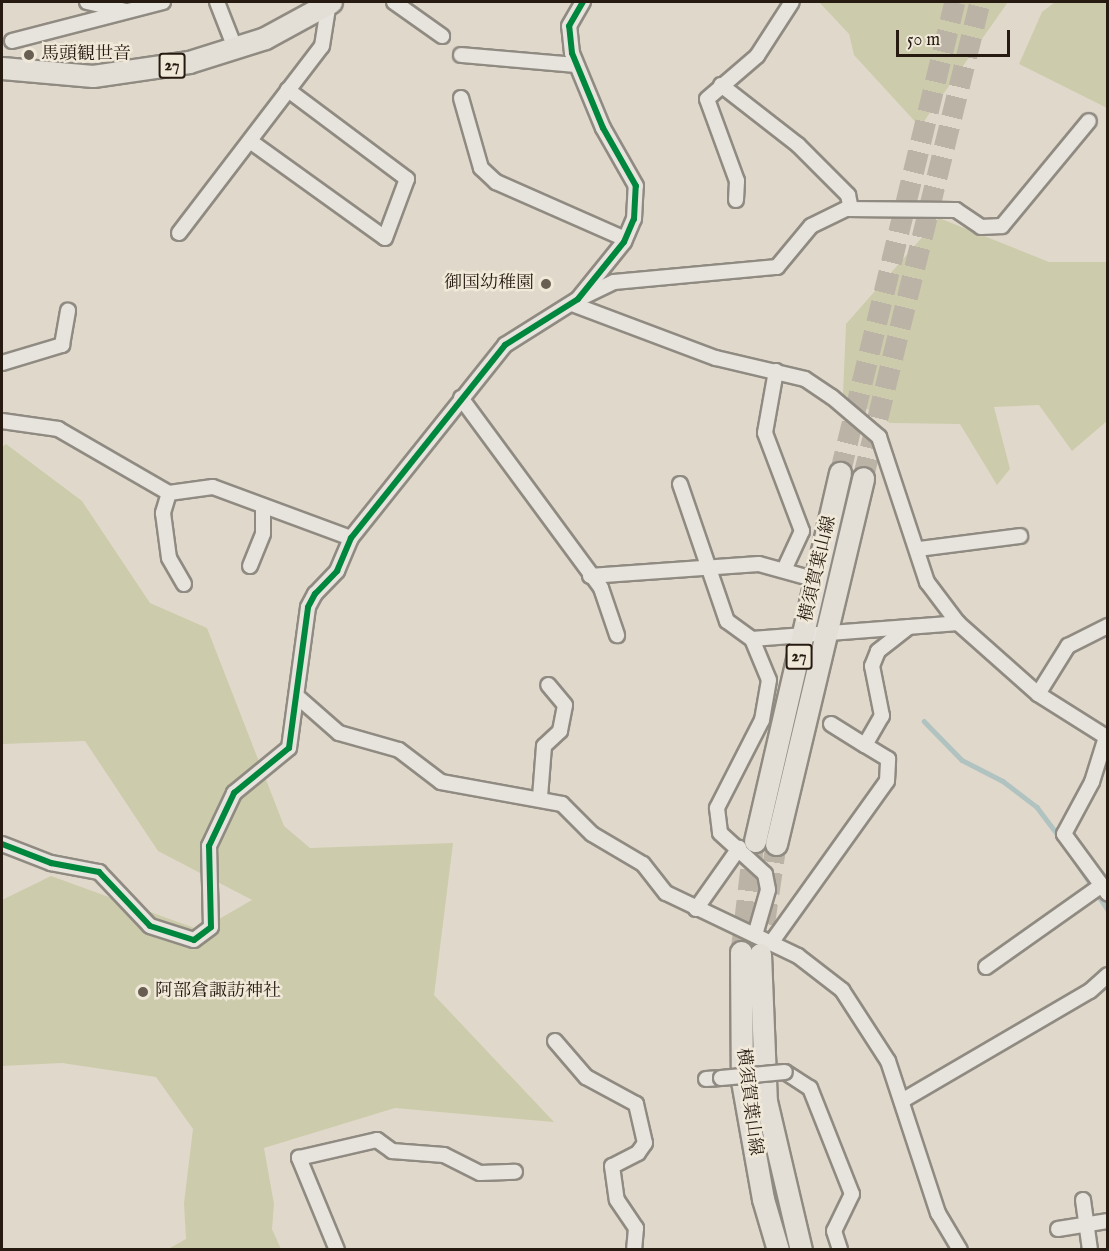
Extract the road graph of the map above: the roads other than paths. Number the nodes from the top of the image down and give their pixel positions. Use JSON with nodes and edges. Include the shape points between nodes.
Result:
{"nodes":[{"id":1,"x":87,"y":2,"type":"edge"},
{"id":2,"x":163,"y":2,"type":"edge"},
{"id":3,"x":217,"y":2,"type":"edge"},
{"id":4,"x":330,"y":2,"type":"edge"},
{"id":5,"x":394,"y":2,"type":"edge"},
{"id":6,"x":583,"y":2,"type":"edge"},
{"id":7,"x":792,"y":2,"type":"edge"},
{"id":8,"x":126,"y":11,"type":"junction"},
{"id":9,"x":442,"y":36,"type":"dead end"},
{"id":10,"x":12,"y":41,"type":"dead end"},
{"id":11,"x":235,"y":48,"type":"junction"},
{"id":12,"x":460,"y":55,"type":"dead end"},
{"id":13,"x":575,"y":65,"type":"junction"},
{"id":14,"x":2,"y":68,"type":"edge"},
{"id":15,"x":721,"y":85,"type":"junction"},
{"id":16,"x":288,"y":90,"type":"junction"},
{"id":17,"x":461,"y":98,"type":"dead end"},
{"id":18,"x":1089,"y":122,"type":"dead end"},
{"id":19,"x":250,"y":141,"type":"junction"},
{"id":20,"x":736,"y":200,"type":"dead end"},
{"id":21,"x":851,"y":209,"type":"junction"},
{"id":22,"x":178,"y":233,"type":"dead end"},
{"id":23,"x":625,"y":239,"type":"junction"},
{"id":24,"x":575,"y":301,"type":"junction"},
{"id":25,"x":69,"y":311,"type":"dead end"},
{"id":26,"x":2,"y":363,"type":"edge"},
{"id":27,"x":776,"y":371,"type":"junction"},
{"id":28,"x":461,"y":398,"type":"junction"},
{"id":29,"x":2,"y":421,"type":"edge"},
{"id":30,"x":840,"y":473,"type":"tunnel mouth"},
{"id":31,"x":863,"y":478,"type":"tunnel mouth"},
{"id":32,"x":680,"y":484,"type":"dead end"},
{"id":33,"x":169,"y":493,"type":"junction"},
{"id":34,"x":263,"y":506,"type":"junction"},
{"id":35,"x":1020,"y":536,"type":"dead end"},
{"id":36,"x":351,"y":538,"type":"junction"},
{"id":37,"x":919,"y":549,"type":"junction"},
{"id":38,"x":250,"y":566,"type":"dead end"},
{"id":39,"x":713,"y":569,"type":"junction"},
{"id":40,"x":784,"y":570,"type":"junction"},
{"id":41,"x":590,"y":576,"type":"junction"},
{"id":42,"x":817,"y":580,"type":"junction"},
{"id":43,"x":184,"y":584,"type":"dead end"},
{"id":44,"x":958,"y":623,"type":"junction"},
{"id":45,"x":1107,"y":626,"type":"edge"},
{"id":46,"x":909,"y":627,"type":"junction"},
{"id":47,"x":827,"y":632,"type":"junction"},
{"id":48,"x":804,"y":634,"type":"junction"},
{"id":49,"x":617,"y":635,"type":"dead end"},
{"id":50,"x":752,"y":639,"type":"junction"},
{"id":51,"x":548,"y":685,"type":"dead end"},
{"id":52,"x":1038,"y":694,"type":"junction"},
{"id":53,"x":299,"y":698,"type":"junction"},
{"id":54,"x":831,"y":724,"type":"dead end"},
{"id":55,"x":1107,"y":737,"type":"edge"},
{"id":56,"x":865,"y":746,"type":"junction"},
{"id":57,"x":540,"y":797,"type":"junction"},
{"id":58,"x":2,"y":844,"type":"edge"},
{"id":59,"x":747,"y":844,"type":"junction"},
{"id":60,"x":776,"y":844,"type":"tunnel mouth"},
{"id":61,"x":1104,"y":890,"type":"edge"},
{"id":62,"x":696,"y":909,"type":"junction"},
{"id":63,"x":757,"y":946,"type":"junction"},
{"id":64,"x":986,"y":967,"type":"dead end"},
{"id":65,"x":1107,"y":975,"type":"edge"},
{"id":66,"x":555,"y":1041,"type":"dead end"},
{"id":67,"x":706,"y":1079,"type":"dead end"},
{"id":68,"x":905,"y":1099,"type":"junction"},
{"id":69,"x":515,"y":1172,"type":"dead end"},
{"id":70,"x":1083,"y":1200,"type":"dead end"},
{"id":71,"x":1107,"y":1221,"type":"edge"},
{"id":72,"x":1088,"y":1225,"type":"junction"},
{"id":73,"x":1058,"y":1229,"type":"dead end"},
{"id":74,"x":777,"y":1249,"type":"edge"},
{"id":75,"x":337,"y":1250,"type":"edge"},
{"id":76,"x":634,"y":1250,"type":"edge"},
{"id":77,"x":801,"y":1250,"type":"edge"},
{"id":78,"x":840,"y":1250,"type":"edge"},
{"id":79,"x":960,"y":1250,"type":"edge"},
{"id":80,"x":1090,"y":1250,"type":"edge"}],
"edges":[{"from":1,"to":8,"type":"street"},
{"from":2,"to":8,"type":"street"},
{"from":3,"to":11,"type":"street"},
{"from":4,"to":11,"type":"main road","number":"27"},
{"from":4,"to":16,"type":"street","via":[[322,46]]},
{"from":5,"to":9,"type":"street"},
{"from":6,"to":13,"type":"street","via":[[569,26]]},
{"from":7,"to":15,"type":"street","via":[[757,56]]},
{"from":8,"to":10,"type":"street"},
{"from":11,"to":14,"type":"main road","number":"27","via":[[121,75],[61,76]]},
{"from":12,"to":13,"type":"street"},
{"from":13,"to":23,"type":"street","via":[[636,186],[638,206]]},
{"from":15,"to":20,"type":"street","via":[[706,99],[707,109],[737,181]]},
{"from":15,"to":21,"type":"street","via":[[798,145],[848,195]]},
{"from":16,"to":19,"type":"street"},
{"from":16,"to":19,"type":"street","via":[[407,179],[385,238]]},
{"from":17,"to":23,"type":"street","via":[[480,168],[496,182]]},
{"from":18,"to":21,"type":"street","via":[[1002,226],[981,227],[956,210]]},
{"from":19,"to":22,"type":"street"},
{"from":21,"to":24,"type":"street","via":[[825,215],[777,267],[614,282]]},
{"from":23,"to":24,"type":"street"},
{"from":24,"to":27,"type":"street","via":[[716,358]]},
{"from":24,"to":28,"type":"street","via":[[504,345]]},
{"from":25,"to":26,"type":"street","via":[[62,345]]},
{"from":27,"to":37,"type":"street","via":[[805,379],[879,437]]},
{"from":27,"to":40,"type":"street","via":[[765,433],[802,531],[802,540]]},
{"from":28,"to":36,"type":"street"},
{"from":28,"to":41,"type":"street"},
{"from":29,"to":33,"type":"street","via":[[58,429]]},
{"from":30,"to":42,"type":"main road","name":"横須賀葉山線","number":"27"},
{"from":31,"to":47,"type":"main road","name":"横須賀葉山線","number":"27"},
{"from":32,"to":39,"type":"street"},
{"from":33,"to":34,"type":"street","via":[[213,487]]},
{"from":33,"to":43,"type":"street","via":[[163,513],[169,558]]},
{"from":34,"to":36,"type":"street"},
{"from":34,"to":38,"type":"street","via":[[263,533]]},
{"from":35,"to":37,"type":"street"},
{"from":36,"to":53,"type":"street","via":[[337,572],[308,607]]},
{"from":37,"to":44,"type":"street","via":[[927,582]]},
{"from":39,"to":40,"type":"street","via":[[759,564]]},
{"from":39,"to":41,"type":"street"},
{"from":39,"to":50,"type":"street","via":[[727,621]]},
{"from":40,"to":42,"type":"street"},
{"from":41,"to":49,"type":"street","via":[[601,588]]},
{"from":42,"to":48,"type":"main road","name":"横須賀葉山線","number":"27"},
{"from":44,"to":46,"type":"street"},
{"from":44,"to":52,"type":"street"},
{"from":45,"to":52,"type":"street","via":[[1068,646]]},
{"from":46,"to":47,"type":"street"},
{"from":46,"to":56,"type":"street","via":[[878,651],[872,666],[882,716]]},
{"from":47,"to":48,"type":"street"},
{"from":47,"to":60,"type":"main road","name":"横須賀葉山線","number":"27"},
{"from":48,"to":50,"type":"street"},
{"from":48,"to":59,"type":"main road","name":"横須賀葉山線","number":"27"},
{"from":50,"to":59,"type":"street","via":[[769,680],[767,699],[717,808],[720,833]]},
{"from":51,"to":57,"type":"street","via":[[565,705],[560,731],[544,746]]},
{"from":52,"to":55,"type":"street"},
{"from":53,"to":57,"type":"street","via":[[339,733],[399,750],[441,783],[465,791]]},
{"from":53,"to":58,"type":"street","via":[[290,748],[234,793],[209,846],[212,927],[194,940],[150,926],[99,872],[51,863]]},
{"from":54,"to":56,"type":"street"},
{"from":55,"to":61,"type":"street","via":[[1092,782],[1064,834]]},
{"from":56,"to":63,"type":"street","via":[[888,759],[887,782]]},
{"from":57,"to":62,"type":"street","via":[[562,804],[592,834],[643,864],[666,893]]},
{"from":59,"to":62,"type":"street"},
{"from":59,"to":63,"type":"street","via":[[765,874],[768,890]]},
{"from":61,"to":64,"type":"street"},
{"from":62,"to":63,"type":"street"},
{"from":63,"to":68,"type":"street","via":[[798,956],[848,996]]},
{"from":63,"to":74,"type":"main road","name":"横須賀葉山線","via":[[742,1081],[763,1199]]},
{"from":63,"to":77,"type":"main road","name":"横須賀葉山線","via":[[766,1101]]},
{"from":65,"to":68,"type":"street","via":[[1090,991]]},
{"from":66,"to":76,"type":"street","via":[[585,1077],[636,1104],[645,1143],[638,1153],[612,1166],[617,1200],[636,1228]]},
{"from":67,"to":78,"type":"street","bridge":true,"via":[[785,1072],[810,1088],[852,1194],[834,1231]]},
{"from":68,"to":79,"type":"street","via":[[939,1213]]},
{"from":69,"to":75,"type":"street","via":[[480,1173],[444,1155],[392,1151],[377,1140],[299,1158]]},
{"from":70,"to":72,"type":"street"},
{"from":71,"to":72,"type":"street"},
{"from":72,"to":73,"type":"street"},
{"from":72,"to":80,"type":"street"}]}
